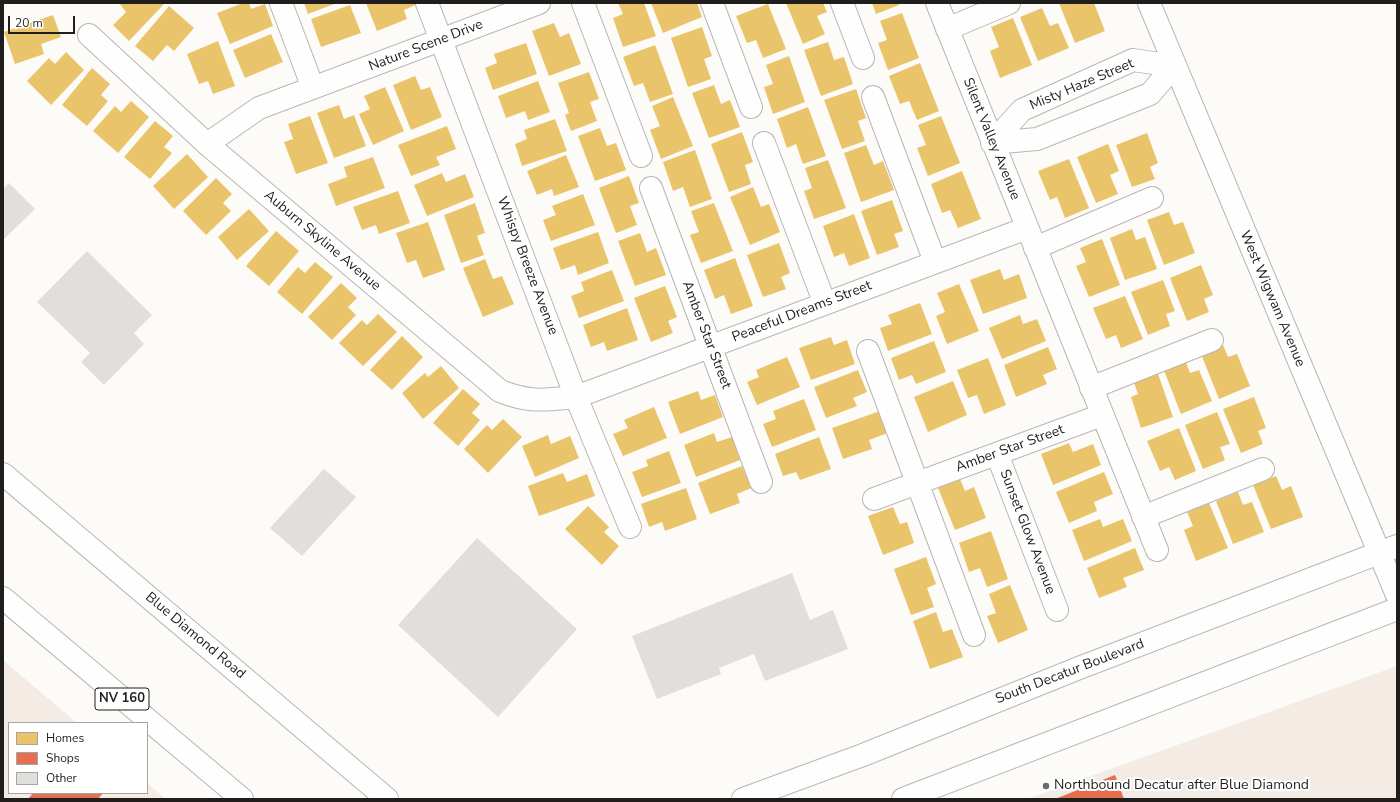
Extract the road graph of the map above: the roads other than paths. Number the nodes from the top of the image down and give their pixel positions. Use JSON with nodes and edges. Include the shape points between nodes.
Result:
{"nodes":[{"id":1,"x":281,"y":3,"type":"edge"},
{"id":2,"x":427,"y":3,"type":"edge"},
{"id":3,"x":538,"y":3,"type":"edge"},
{"id":4,"x":583,"y":3,"type":"edge"},
{"id":5,"x":712,"y":3,"type":"edge"},
{"id":6,"x":842,"y":3,"type":"edge"},
{"id":7,"x":936,"y":3,"type":"edge"},
{"id":8,"x":1009,"y":3,"type":"edge"},
{"id":9,"x":1149,"y":3,"type":"edge"},
{"id":10,"x":947,"y":30,"type":"junction"},
{"id":11,"x":89,"y":35,"type":"dead end"},
{"id":12,"x":442,"y":41,"type":"junction"},
{"id":13,"x":862,"y":58,"type":"dead end"},
{"id":14,"x":1174,"y":66,"type":"junction"},
{"id":15,"x":313,"y":88,"type":"junction"},
{"id":16,"x":873,"y":97,"type":"dead end"},
{"id":17,"x":751,"y":107,"type":"dead end"},
{"id":18,"x":992,"y":142,"type":"junction"},
{"id":19,"x":764,"y":143,"type":"dead end"},
{"id":20,"x":207,"y":144,"type":"junction"},
{"id":21,"x":641,"y":156,"type":"dead end"},
{"id":22,"x":651,"y":188,"type":"dead end"},
{"id":23,"x":1152,"y":198,"type":"dead end"},
{"id":24,"x":1027,"y":228,"type":"junction"},
{"id":25,"x":1035,"y":248,"type":"junction"},
{"id":26,"x":935,"y":262,"type":"junction"},
{"id":27,"x":825,"y":304,"type":"junction"},
{"id":28,"x":1212,"y":340,"type":"dead end"},
{"id":29,"x":711,"y":346,"type":"junction"},
{"id":30,"x":868,"y":351,"type":"dead end"},
{"id":31,"x":1091,"y":388,"type":"junction"},
{"id":32,"x":576,"y":397,"type":"junction"},
{"id":33,"x":1102,"y":415,"type":"junction"},
{"id":34,"x":997,"y":454,"type":"junction"},
{"id":35,"x":1263,"y":469,"type":"dead end"},
{"id":36,"x":3,"y":474,"type":"edge"},
{"id":37,"x":761,"y":482,"type":"dead end"},
{"id":38,"x":917,"y":483,"type":"junction"},
{"id":39,"x":874,"y":499,"type":"dead end"},
{"id":40,"x":1143,"y":517,"type":"junction"},
{"id":41,"x":630,"y":527,"type":"dead end"},
{"id":42,"x":1157,"y":550,"type":"dead end"},
{"id":43,"x":1388,"y":550,"type":"edge"},
{"id":44,"x":1397,"y":595,"type":"edge"},
{"id":45,"x":3,"y":598,"type":"edge"},
{"id":46,"x":1397,"y":609,"type":"edge"},
{"id":47,"x":1057,"y":610,"type":"dead end"},
{"id":48,"x":974,"y":635,"type":"dead end"},
{"id":49,"x":242,"y":799,"type":"edge"},
{"id":50,"x":387,"y":799,"type":"edge"},
{"id":51,"x":743,"y":799,"type":"edge"},
{"id":52,"x":903,"y":799,"type":"edge"}],
"edges":[{"from":1,"to":15,"type":"main road"},
{"from":2,"to":12,"type":"main road","name":"Whispy Breeze Avenue"},
{"from":3,"to":12,"type":"main road","name":"Nature Scene Drive"},
{"from":4,"to":21,"type":"main road"},
{"from":5,"to":17,"type":"main road"},
{"from":6,"to":13,"type":"main road"},
{"from":7,"to":10,"type":"main road","name":"Silent Valley Avenue"},
{"from":8,"to":10,"type":"main road"},
{"from":9,"to":14,"type":"main road","name":"West Wigwam Avenue"},
{"from":10,"to":18,"type":"main road","name":"Silent Valley Avenue"},
{"from":11,"to":20,"type":"main road","name":"Auburn Skyline Avenue"},
{"from":12,"to":15,"type":"main road","name":"Nature Scene Drive"},
{"from":12,"to":32,"type":"main road","name":"Whispy Breeze Avenue"},
{"from":14,"to":18,"type":"main road","via":[[1150,94],[1037,139]]},
{"from":14,"to":18,"type":"main road","name":"Misty Haze Street","via":[[1133,60],[1022,110]]},
{"from":14,"to":43,"type":"main road","name":"West Wigwam Avenue"},
{"from":15,"to":20,"type":"main road","name":"Nature Scene Drive","via":[[259,108]]},
{"from":16,"to":26,"type":"main road"},
{"from":18,"to":24,"type":"main road","name":"Silent Valley Avenue"},
{"from":19,"to":27,"type":"main road"},
{"from":20,"to":32,"type":"main road","name":"Auburn Skyline Avenue","via":[[500,392],[520,399]]},
{"from":22,"to":29,"type":"main road","name":"Amber Star Street"},
{"from":23,"to":25,"type":"main road"},
{"from":24,"to":25,"type":"main road","name":"Silent Valley Avenue"},
{"from":24,"to":26,"type":"main road","name":"Peaceful Dreams Street"},
{"from":25,"to":31,"type":"main road","name":"Silent Valley Avenue"},
{"from":26,"to":27,"type":"main road","name":"Peaceful Dreams Street"},
{"from":27,"to":29,"type":"main road","name":"Peaceful Dreams Street"},
{"from":28,"to":31,"type":"main road"},
{"from":29,"to":32,"type":"main road","name":"Peaceful Dreams Street"},
{"from":29,"to":37,"type":"main road","name":"Amber Star Street"},
{"from":30,"to":38,"type":"main road"},
{"from":31,"to":33,"type":"main road","name":"Silent Valley Avenue"},
{"from":32,"to":41,"type":"main road","name":"Whispy Breeze Avenue"},
{"from":33,"to":34,"type":"main road","name":"Amber Star Street"},
{"from":33,"to":40,"type":"main road","name":"Silent Valley Avenue"},
{"from":34,"to":38,"type":"main road","name":"Amber Star Street"},
{"from":34,"to":47,"type":"main road","name":"Sunset Glow Avenue"},
{"from":35,"to":40,"type":"main road"},
{"from":36,"to":50,"type":"main road","name":"Blue Diamond Road"},
{"from":38,"to":39,"type":"main road","name":"Amber Star Street"},
{"from":38,"to":48,"type":"main road"},
{"from":40,"to":42,"type":"main road","name":"Silent Valley Avenue"},
{"from":43,"to":44,"type":"main road","name":"West Wigwam Avenue"},
{"from":43,"to":51,"type":"main road","name":"South Decatur Boulevard","via":[[1079,668],[863,755]]},
{"from":45,"to":49,"type":"main road","number":"NV 160"},
{"from":46,"to":52,"type":"main road"}]}
